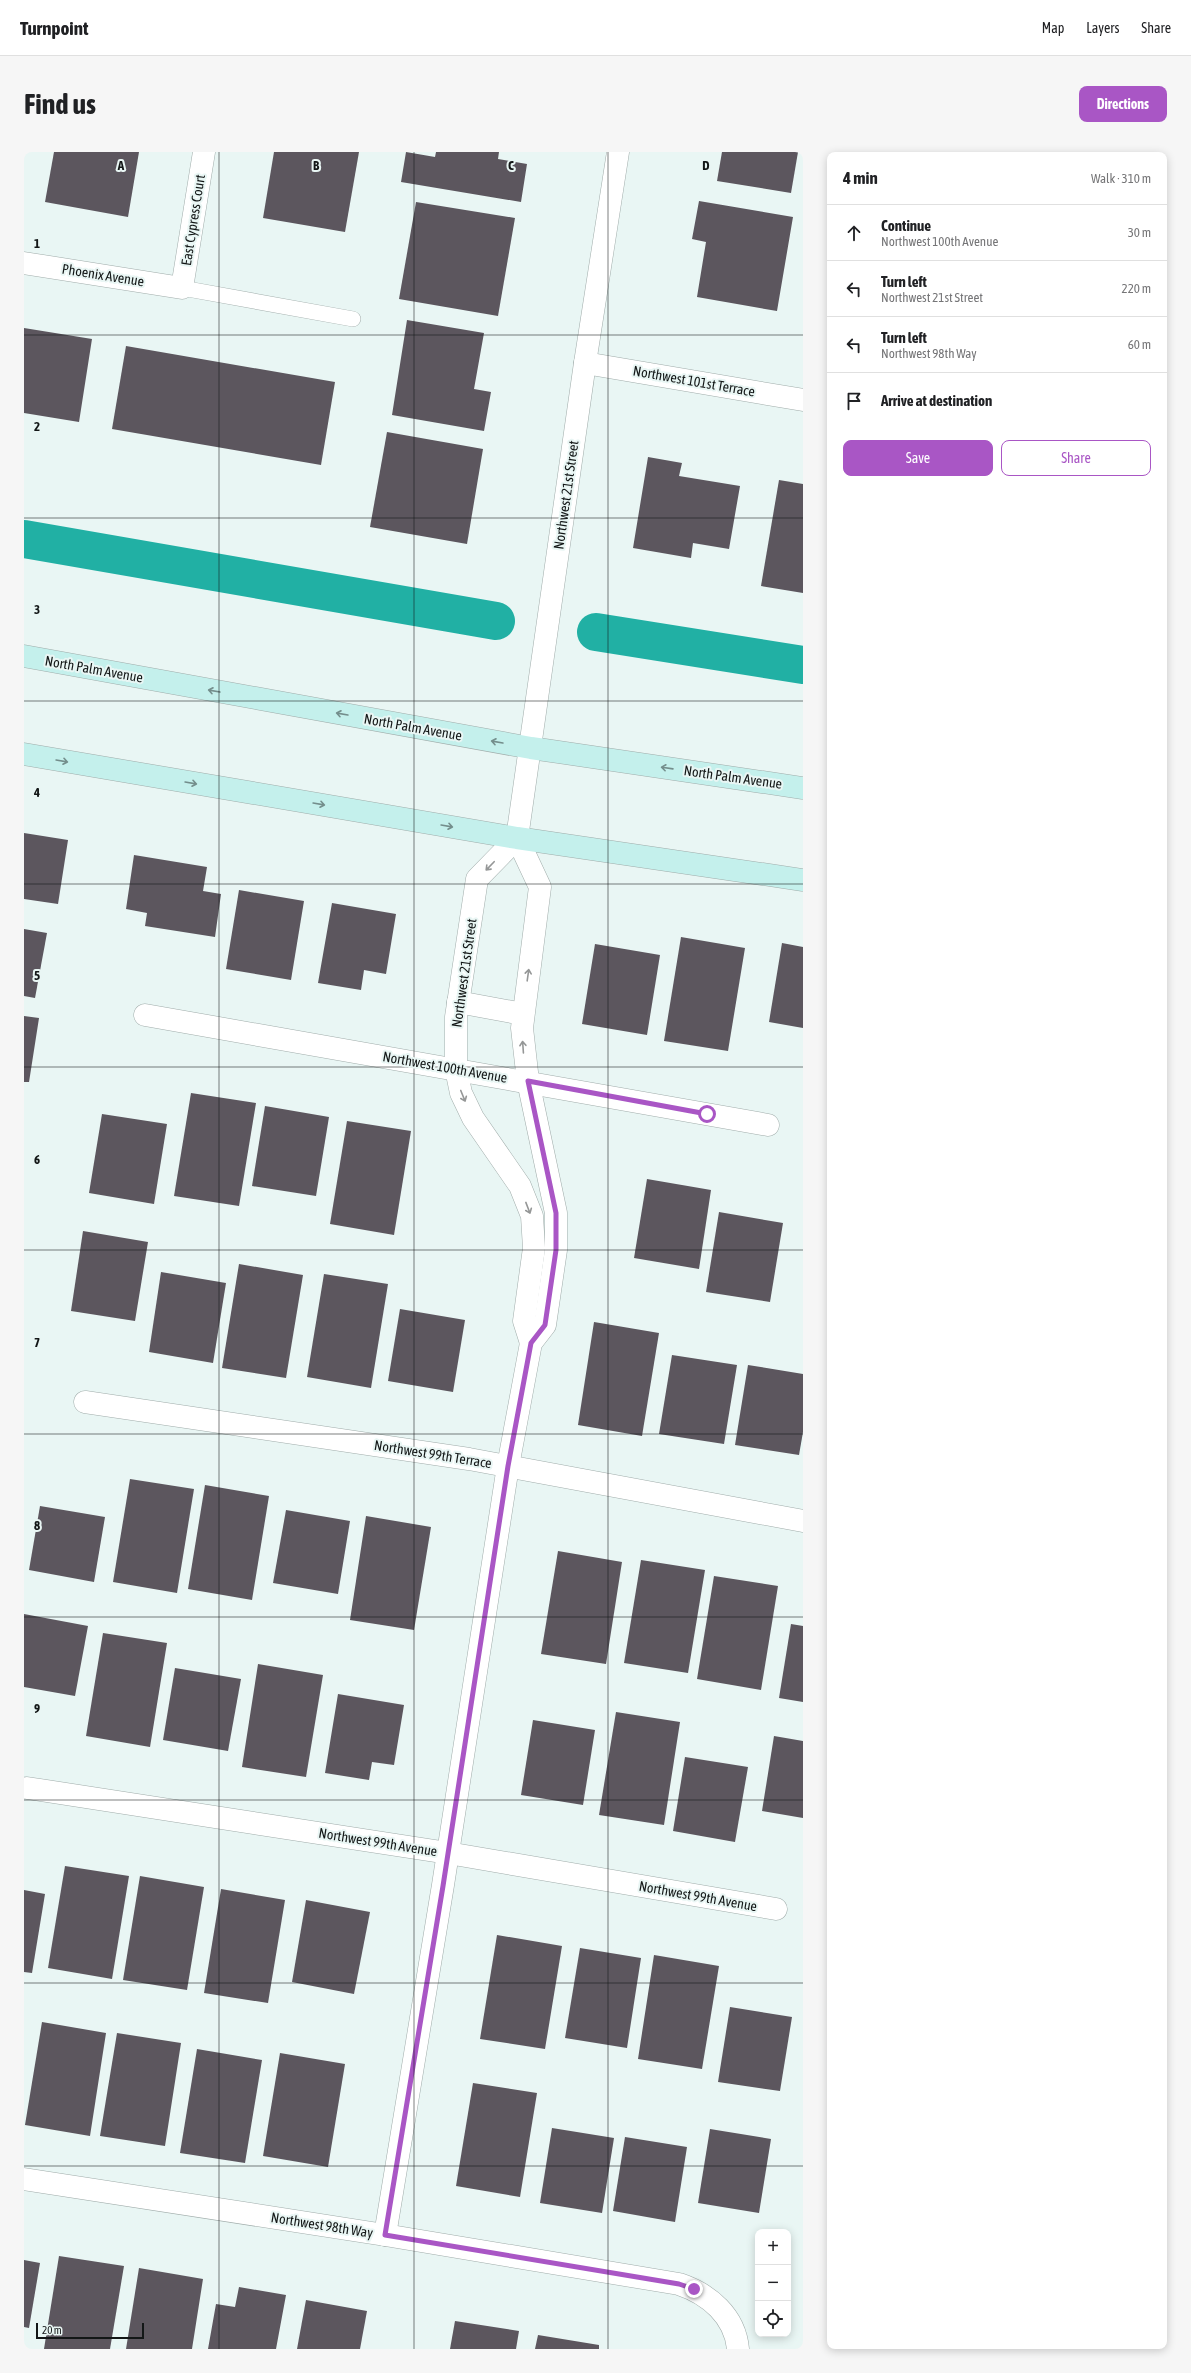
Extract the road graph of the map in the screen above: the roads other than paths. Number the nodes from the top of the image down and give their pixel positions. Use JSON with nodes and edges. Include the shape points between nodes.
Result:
{"nodes":[{"id":1,"x":204,"y":152,"type":"edge"},
{"id":2,"x":618,"y":152,"type":"edge"},
{"id":3,"x":24,"y":263,"type":"edge"},
{"id":4,"x":182,"y":288,"type":"junction"},
{"id":5,"x":353,"y":319,"type":"dead end"},
{"id":6,"x":585,"y":363,"type":"junction"},
{"id":7,"x":803,"y":400,"type":"edge"},
{"id":8,"x":24,"y":656,"type":"edge"},
{"id":9,"x":531,"y":748,"type":"junction"},
{"id":10,"x":24,"y":754,"type":"edge"},
{"id":11,"x":803,"y":788,"type":"edge"},
{"id":12,"x":517,"y":838,"type":"junction"},
{"id":13,"x":803,"y":880,"type":"edge"},
{"id":14,"x":458,"y":1002,"type":"junction"},
{"id":15,"x":523,"y":1014,"type":"junction"},
{"id":16,"x":145,"y":1015,"type":"dead end"},
{"id":17,"x":456,"y":1069,"type":"junction"},
{"id":18,"x":528,"y":1081,"type":"junction"},
{"id":19,"x":768,"y":1124,"type":"dead end"},
{"id":20,"x":531,"y":1343,"type":"junction"},
{"id":21,"x":85,"y":1402,"type":"dead end"},
{"id":22,"x":508,"y":1466,"type":"junction"},
{"id":23,"x":803,"y":1521,"type":"edge"},
{"id":24,"x":27,"y":1788,"type":"dead end"},
{"id":25,"x":448,"y":1853,"type":"junction"},
{"id":26,"x":776,"y":1909,"type":"dead end"},
{"id":27,"x":24,"y":2179,"type":"edge"},
{"id":28,"x":385,"y":2235,"type":"junction"},
{"id":29,"x":738,"y":2349,"type":"edge"}],
"edges":[{"from":1,"to":4,"type":"street","name":"East Cypress Court"},
{"from":2,"to":6,"type":"street","name":"Northwest 21st Street"},
{"from":3,"to":4,"type":"street","name":"Phoenix Avenue"},
{"from":4,"to":5,"type":"lane"},
{"from":6,"to":7,"type":"street","name":"Northwest 101st Terrace"},
{"from":6,"to":9,"type":"street","name":"Northwest 21st Street"},
{"from":9,"to":8,"type":"main road","name":"North Palm Avenue","one_way":true},
{"from":11,"to":9,"type":"main road","name":"North Palm Avenue","one_way":true},
{"from":9,"to":12,"type":"street","name":"Northwest 21st Street"},
{"from":10,"to":12,"type":"main road","one_way":true},
{"from":12,"to":13,"type":"main road"},
{"from":12,"to":14,"type":"street","name":"Northwest 21st Street","one_way":true,"via":[[477,879]]},
{"from":15,"to":12,"type":"street","name":"Northwest 21st Street","one_way":true,"via":[[540,887]]},
{"from":14,"to":15,"type":"street"},
{"from":14,"to":17,"type":"street","name":"Northwest 21st Street"},
{"from":18,"to":15,"type":"street","name":"Northwest 21st Street","one_way":true,"via":[[522,1034]]},
{"from":16,"to":17,"type":"street","name":"Northwest 100th Avenue"},
{"from":17,"to":18,"type":"street","name":"Northwest 100th Avenue"},
{"from":17,"to":20,"type":"street","name":"Northwest 21st Street","one_way":true,"via":[[462,1093],[473,1118],[520,1186],[532,1216],[534,1248],[524,1321]]},
{"from":18,"to":19,"type":"street","name":"Northwest 100th Avenue"},
{"from":18,"to":20,"type":"street","name":"Northwest 21st Street","via":[[556,1213],[556,1250],[545,1325]]},
{"from":20,"to":22,"type":"street","name":"Northwest 21st Street"},
{"from":21,"to":22,"type":"street","name":"Northwest 99th Terrace"},
{"from":22,"to":23,"type":"street","name":"Northwest 99th Terrace"},
{"from":22,"to":25,"type":"street","name":"Northwest 21st Street"},
{"from":24,"to":25,"type":"street","name":"Northwest 99th Avenue"},
{"from":25,"to":26,"type":"street","name":"Northwest 99th Avenue"},
{"from":25,"to":28,"type":"street","name":"Northwest 21st Street"},
{"from":27,"to":28,"type":"street","name":"Northwest 98th Way"},
{"from":28,"to":29,"type":"street","name":"Northwest 98th Way","via":[[679,2284],[708,2297],[733,2329]]}]}
